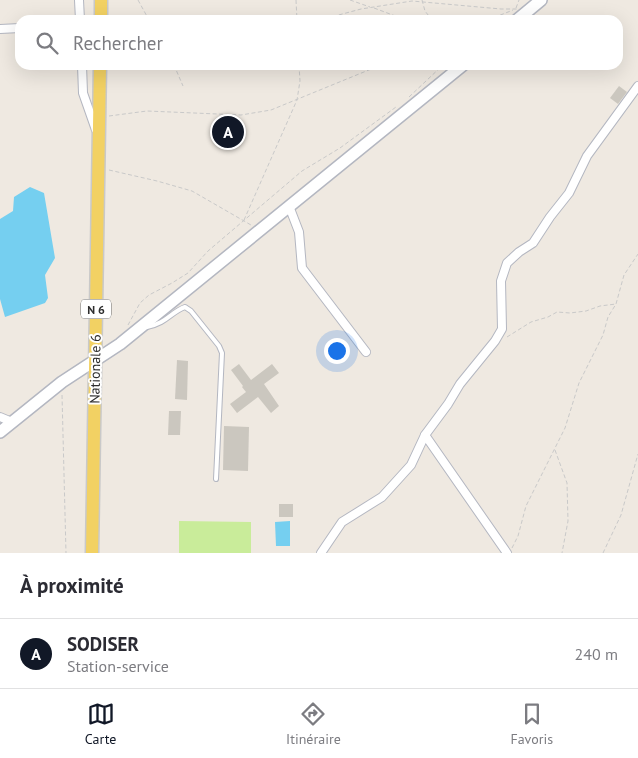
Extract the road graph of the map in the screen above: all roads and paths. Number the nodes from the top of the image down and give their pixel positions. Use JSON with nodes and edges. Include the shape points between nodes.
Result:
{"nodes":[{"id":1,"x":79,"y":0,"type":"edge"},
{"id":2,"x":101,"y":0,"type":"edge"},
{"id":3,"x":138,"y":0,"type":"edge"},
{"id":4,"x":296,"y":0,"type":"edge"},
{"id":5,"x":350,"y":0,"type":"edge"},
{"id":6,"x":422,"y":0,"type":"edge"},
{"id":7,"x":542,"y":0,"type":"edge"},
{"id":8,"x":372,"y":7,"type":"junction"},
{"id":9,"x":527,"y":7,"type":"junction"},
{"id":10,"x":516,"y":14,"type":"edge"},
{"id":11,"x":80,"y":15,"type":"edge"},
{"id":12,"x":101,"y":15,"type":"edge"},
{"id":13,"x":146,"y":15,"type":"edge"},
{"id":14,"x":297,"y":15,"type":"edge"},
{"id":15,"x":340,"y":15,"type":"edge"},
{"id":16,"x":393,"y":15,"type":"edge"},
{"id":17,"x":428,"y":15,"type":"edge"},
{"id":18,"x":501,"y":15,"type":"edge"},
{"id":19,"x":15,"y":28,"type":"edge"},
{"id":20,"x":0,"y":29,"type":"edge"},
{"id":21,"x":82,"y":70,"type":"edge"},
{"id":22,"x":100,"y":70,"type":"edge"},
{"id":23,"x":176,"y":70,"type":"edge"},
{"id":24,"x":299,"y":70,"type":"edge"},
{"id":25,"x":369,"y":70,"type":"edge"},
{"id":26,"x":438,"y":70,"type":"edge"},
{"id":27,"x":457,"y":70,"type":"edge"},
{"id":28,"x":183,"y":86,"type":"dead end"},
{"id":29,"x":638,"y":86,"type":"edge"},
{"id":30,"x":407,"y":99,"type":"dead end"},
{"id":31,"x":297,"y":100,"type":"junction"},
{"id":32,"x":400,"y":104,"type":"dead end"},
{"id":33,"x":99,"y":118,"type":"junction"},
{"id":34,"x":98,"y":137,"type":"junction"},
{"id":35,"x":98,"y":168,"type":"junction"},
{"id":36,"x":289,"y":206,"type":"junction"},
{"id":37,"x":244,"y":221,"type":"junction"},
{"id":38,"x":260,"y":230,"type":"junction"},
{"id":39,"x":638,"y":254,"type":"edge"},
{"id":40,"x":616,"y":304,"type":"junction"},
{"id":41,"x":133,"y":328,"type":"junction"},
{"id":42,"x":495,"y":342,"type":"junction"},
{"id":43,"x":366,"y":352,"type":"dead end"},
{"id":44,"x":95,"y":361,"type":"junction"},
{"id":45,"x":62,"y":382,"type":"junction"},
{"id":46,"x":0,"y":417,"type":"edge"},
{"id":47,"x":12,"y":422,"type":"junction"},
{"id":48,"x":0,"y":432,"type":"edge"},
{"id":49,"x":425,"y":436,"type":"junction"},
{"id":50,"x":554,"y":449,"type":"junction"},
{"id":51,"x":638,"y":454,"type":"edge"},
{"id":52,"x":216,"y":479,"type":"dead end"},
{"id":53,"x":66,"y":553,"type":"edge"},
{"id":54,"x":92,"y":553,"type":"edge"},
{"id":55,"x":321,"y":553,"type":"edge"},
{"id":56,"x":508,"y":553,"type":"edge"},
{"id":57,"x":562,"y":553,"type":"edge"},
{"id":58,"x":603,"y":553,"type":"edge"}],
"edges":[{"from":1,"to":11,"type":"street"},
{"from":2,"to":12,"type":"main road"},
{"from":3,"to":13,"type":"path"},
{"from":4,"to":14,"type":"path"},
{"from":5,"to":8,"type":"path"},
{"from":6,"to":8,"type":"path"},
{"from":6,"to":10,"type":"path"},
{"from":6,"to":17,"type":"path"},
{"from":7,"to":9,"type":"main road"},
{"from":8,"to":15,"type":"path"},
{"from":8,"to":16,"type":"path"},
{"from":9,"to":10,"type":"main road"},
{"from":9,"to":10,"type":"path"},
{"from":9,"to":10,"type":"path"},
{"from":10,"to":18,"type":"path"},
{"from":19,"to":20,"type":"street"},
{"from":21,"to":34,"type":"street","via":[[83,93]]},
{"from":22,"to":33,"type":"main road","name":"Nationale 6","number":"N 6"},
{"from":23,"to":28,"type":"path"},
{"from":24,"to":31,"type":"path"},
{"from":25,"to":31,"type":"path"},
{"from":26,"to":30,"type":"path"},
{"from":27,"to":36,"type":"main road"},
{"from":29,"to":42,"type":"street","via":[[587,156],[569,193],[533,242],[507,263],[501,281],[502,328]]},
{"from":31,"to":33,"type":"path","via":[[241,116],[147,111]]},
{"from":31,"to":37,"type":"path"},
{"from":32,"to":37,"type":"path","via":[[302,171]]},
{"from":33,"to":34,"type":"main road","name":"Nationale 6","number":"N 6"},
{"from":34,"to":35,"type":"main road","name":"Nationale 6","number":"N 6"},
{"from":35,"to":37,"type":"path","via":[[192,191]]},
{"from":35,"to":44,"type":"main road","name":"Nationale 6","number":"N 6"},
{"from":36,"to":38,"type":"main road"},
{"from":36,"to":43,"type":"street","via":[[298,232],[302,268]]},
{"from":37,"to":38,"type":"path"},
{"from":37,"to":41,"type":"path","via":[[188,272],[140,303]]},
{"from":38,"to":41,"type":"main road"},
{"from":39,"to":40,"type":"path","via":[[624,275]]},
{"from":40,"to":42,"type":"path","via":[[586,311],[556,312]]},
{"from":40,"to":50,"type":"path"},
{"from":41,"to":44,"type":"main road"},
{"from":41,"to":52,"type":"lane","via":[[163,322],[185,307],[219,346],[222,353]]},
{"from":42,"to":49,"type":"street","via":[[460,384]]},
{"from":44,"to":45,"type":"main road"},
{"from":44,"to":54,"type":"main road","name":"Nationale 6","number":"N 6"},
{"from":45,"to":47,"type":"main road"},
{"from":45,"to":53,"type":"path"},
{"from":46,"to":47,"type":"street"},
{"from":47,"to":48,"type":"main road"},
{"from":49,"to":55,"type":"street","via":[[411,465],[382,497],[342,522]]},
{"from":49,"to":56,"type":"street"},
{"from":50,"to":56,"type":"path","via":[[526,506],[518,536]]},
{"from":50,"to":57,"type":"path","via":[[567,483],[568,521]]},
{"from":51,"to":58,"type":"path","via":[[621,515]]}]}
